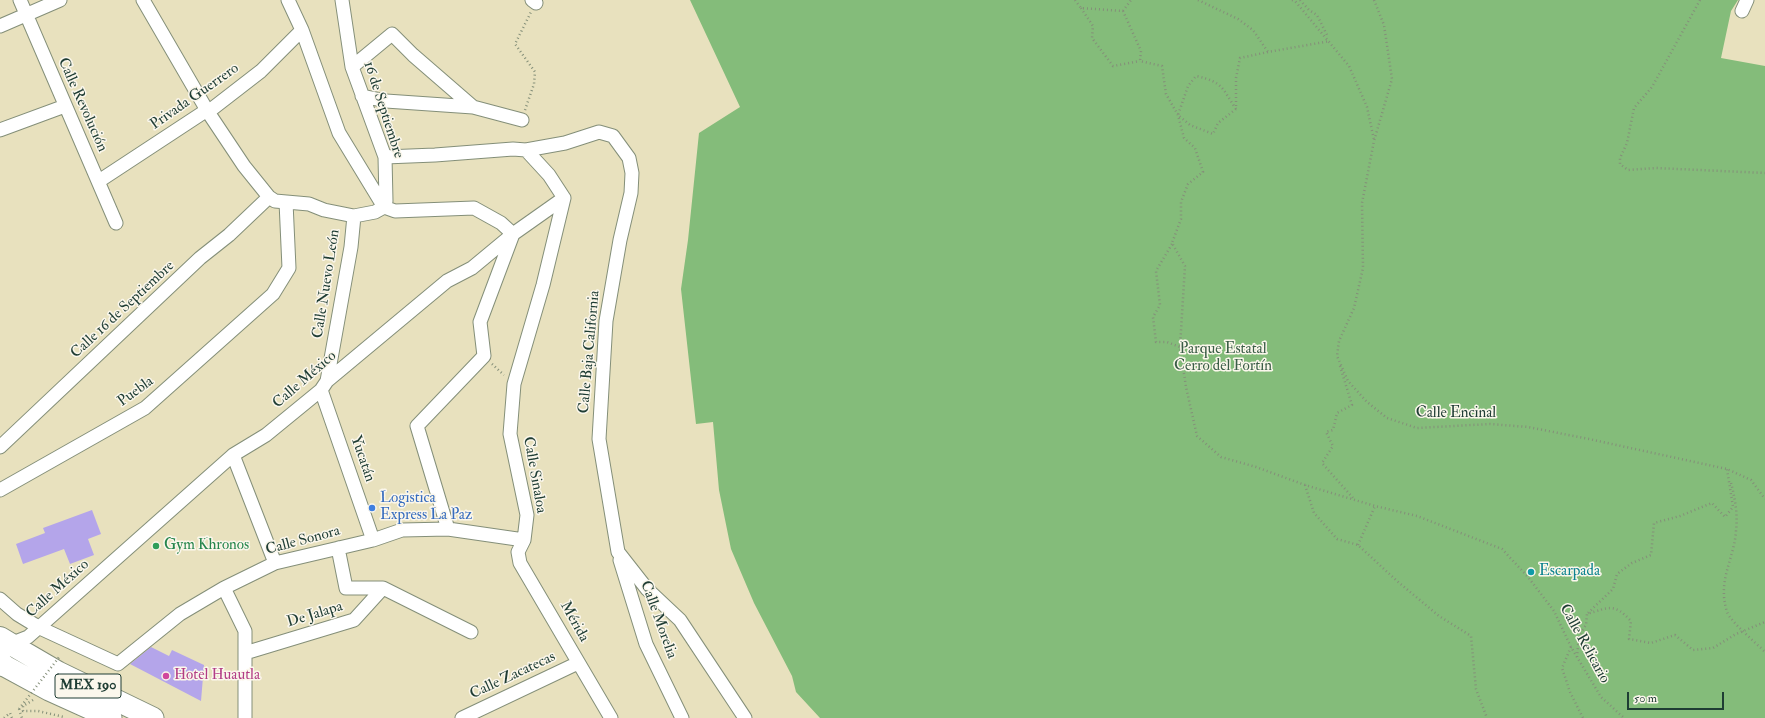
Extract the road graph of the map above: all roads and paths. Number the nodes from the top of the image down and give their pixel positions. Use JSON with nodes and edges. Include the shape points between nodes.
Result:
{"nodes":[{"id":1,"x":20,"y":0,"type":"edge"},
{"id":2,"x":60,"y":0,"type":"edge"},
{"id":3,"x":143,"y":0,"type":"edge"},
{"id":4,"x":288,"y":0,"type":"edge"},
{"id":5,"x":342,"y":0,"type":"edge"},
{"id":6,"x":1075,"y":0,"type":"edge"},
{"id":7,"x":1131,"y":0,"type":"edge"},
{"id":8,"x":1198,"y":0,"type":"edge"},
{"id":9,"x":1292,"y":0,"type":"edge"},
{"id":10,"x":1300,"y":0,"type":"edge"},
{"id":11,"x":1374,"y":0,"type":"edge"},
{"id":12,"x":1700,"y":0,"type":"edge"},
{"id":13,"x":534,"y":2,"type":"edge"},
{"id":14,"x":1081,"y":8,"type":"junction"},
{"id":15,"x":1123,"y":11,"type":"junction"},
{"id":16,"x":26,"y":16,"type":"junction"},
{"id":17,"x":0,"y":26,"type":"edge"},
{"id":18,"x":302,"y":30,"type":"junction"},
{"id":19,"x":1330,"y":41,"type":"junction"},
{"id":20,"x":1268,"y":52,"type":"junction"},
{"id":21,"x":1140,"y":60,"type":"junction"},
{"id":22,"x":352,"y":67,"type":"junction"},
{"id":23,"x":362,"y":96,"type":"junction"},
{"id":24,"x":65,"y":106,"type":"junction"},
{"id":25,"x":473,"y":107,"type":"junction"},
{"id":26,"x":1236,"y":109,"type":"junction"},
{"id":27,"x":208,"y":112,"type":"junction"},
{"id":28,"x":1178,"y":115,"type":"junction"},
{"id":29,"x":522,"y":120,"type":"joint"},
{"id":30,"x":0,"y":130,"type":"edge"},
{"id":31,"x":1374,"y":141,"type":"junction"},
{"id":32,"x":526,"y":150,"type":"junction"},
{"id":33,"x":384,"y":157,"type":"junction"},
{"id":34,"x":1765,"y":173,"type":"edge"},
{"id":35,"x":98,"y":181,"type":"junction"},
{"id":36,"x":269,"y":197,"type":"junction"},
{"id":37,"x":564,"y":198,"type":"junction"},
{"id":38,"x":286,"y":202,"type":"junction"},
{"id":39,"x":384,"y":207,"type":"junction"},
{"id":40,"x":354,"y":216,"type":"junction"},
{"id":41,"x":116,"y":223,"type":"dead end"},
{"id":42,"x":513,"y":234,"type":"junction"},
{"id":43,"x":1172,"y":243,"type":"junction"},
{"id":44,"x":1180,"y":347,"type":"junction"},
{"id":45,"x":484,"y":356,"type":"junction"},
{"id":46,"x":1337,"y":356,"type":"junction"},
{"id":47,"x":514,"y":384,"type":"junction"},
{"id":48,"x":324,"y":385,"type":"junction"},
{"id":49,"x":0,"y":446,"type":"edge"},
{"id":50,"x":233,"y":455,"type":"junction"},
{"id":51,"x":1727,"y":469,"type":"junction"},
{"id":52,"x":1305,"y":485,"type":"junction"},
{"id":53,"x":0,"y":490,"type":"edge"},
{"id":54,"x":1765,"y":499,"type":"edge"},
{"id":55,"x":1354,"y":500,"type":"junction"},
{"id":56,"x":1375,"y":506,"type":"junction"},
{"id":57,"x":448,"y":529,"type":"junction"},
{"id":58,"x":373,"y":540,"type":"junction"},
{"id":59,"x":524,"y":540,"type":"junction"},
{"id":60,"x":1358,"y":545,"type":"junction"},
{"id":61,"x":338,"y":548,"type":"junction"},
{"id":62,"x":618,"y":552,"type":"junction"},
{"id":63,"x":275,"y":563,"type":"junction"},
{"id":64,"x":224,"y":588,"type":"junction"},
{"id":65,"x":383,"y":588,"type":"junction"},
{"id":66,"x":0,"y":598,"type":"edge"},
{"id":67,"x":1587,"y":614,"type":"junction"},
{"id":68,"x":1765,"y":622,"type":"edge"},
{"id":69,"x":40,"y":628,"type":"junction"},
{"id":70,"x":1743,"y":631,"type":"junction"},
{"id":71,"x":472,"y":632,"type":"dead end"},
{"id":72,"x":1571,"y":647,"type":"junction"},
{"id":73,"x":8,"y":652,"type":"edge"},
{"id":74,"x":1765,"y":652,"type":"edge"},
{"id":75,"x":245,"y":653,"type":"junction"},
{"id":76,"x":60,"y":656,"type":"dead end"},
{"id":77,"x":1577,"y":657,"type":"junction"},
{"id":78,"x":578,"y":664,"type":"junction"},
{"id":79,"x":49,"y":690,"type":"junction"},
{"id":80,"x":20,"y":709,"type":"junction"},
{"id":81,"x":23,"y":711,"type":"junction"},
{"id":82,"x":4,"y":718,"type":"edge"},
{"id":83,"x":12,"y":718,"type":"edge"},
{"id":84,"x":22,"y":718,"type":"edge"},
{"id":85,"x":71,"y":718,"type":"edge"},
{"id":86,"x":110,"y":718,"type":"edge"},
{"id":87,"x":153,"y":718,"type":"edge"},
{"id":88,"x":245,"y":718,"type":"edge"},
{"id":89,"x":462,"y":718,"type":"edge"},
{"id":90,"x":611,"y":718,"type":"edge"},
{"id":91,"x":682,"y":718,"type":"edge"},
{"id":92,"x":745,"y":718,"type":"edge"},
{"id":93,"x":1487,"y":718,"type":"edge"},
{"id":94,"x":1583,"y":718,"type":"edge"},
{"id":95,"x":1624,"y":718,"type":"edge"}],
"edges":[{"from":1,"to":16,"type":"street","name":"Calle Revolución"},
{"from":2,"to":16,"type":"street"},
{"from":3,"to":27,"type":"street"},
{"from":4,"to":18,"type":"street"},
{"from":5,"to":22,"type":"street","name":"16 de Septiembre"},
{"from":6,"to":14,"type":"path"},
{"from":7,"to":15,"type":"path"},
{"from":8,"to":20,"type":"path","via":[[1238,19],[1252,30]]},
{"from":9,"to":19,"type":"path"},
{"from":10,"to":19,"type":"path","via":[[1317,15]]},
{"from":11,"to":31,"type":"path","via":[[1384,25],[1392,79]]},
{"from":12,"to":34,"type":"path","via":[[1652,87],[1634,108],[1620,164],[1628,170],[1656,168]]},
{"from":13,"to":29,"type":"path","via":[[515,44],[535,72],[534,84]]},
{"from":14,"to":15,"type":"path"},
{"from":14,"to":21,"type":"path","via":[[1093,26],[1092,38],[1113,66]]},
{"from":15,"to":21,"type":"path","via":[[1141,51]]},
{"from":16,"to":17,"type":"street"},
{"from":16,"to":24,"type":"street","name":"Calle Revolución"},
{"from":18,"to":27,"type":"street","name":"Privada Guerrero","via":[[261,71]]},
{"from":18,"to":39,"type":"street","via":[[339,133]]},
{"from":19,"to":20,"type":"path"},
{"from":19,"to":31,"type":"path","via":[[1348,66],[1367,108]]},
{"from":20,"to":26,"type":"path","via":[[1240,58],[1236,78]]},
{"from":21,"to":28,"type":"path","via":[[1162,66],[1166,94]]},
{"from":22,"to":23,"type":"street","name":"16 de Septiembre"},
{"from":22,"to":25,"type":"street","via":[[392,34]]},
{"from":23,"to":25,"type":"street","via":[[386,101]]},
{"from":23,"to":33,"type":"street","name":"16 de Septiembre"},
{"from":24,"to":30,"type":"street"},
{"from":24,"to":35,"type":"street","name":"Calle Revolución"},
{"from":25,"to":29,"type":"street"},
{"from":26,"to":28,"type":"path","via":[[1218,123],[1213,134],[1190,125]]},
{"from":26,"to":28,"type":"path","via":[[1222,88],[1213,80],[1196,76],[1188,86]]},
{"from":27,"to":35,"type":"street","name":"Privada Guerrero","via":[[204,112]]},
{"from":27,"to":36,"type":"street","via":[[244,166]]},
{"from":28,"to":43,"type":"path","via":[[1184,138],[1195,148],[1203,172],[1188,184],[1181,202],[1181,219]]},
{"from":31,"to":46,"type":"path","via":[[1362,203],[1363,268],[1354,308],[1339,341]]},
{"from":32,"to":33,"type":"street","name":"Calle Baja California"},
{"from":32,"to":37,"type":"street","via":[[550,175]]},
{"from":32,"to":62,"type":"street","name":"Calle Baja California","via":[[599,132],[613,136],[629,158],[632,173],[631,193],[606,321],[599,439]]},
{"from":33,"to":39,"type":"street","name":"16 de Septiembre","via":[[387,196]]},
{"from":35,"to":41,"type":"street","name":"Calle Revolución"},
{"from":36,"to":38,"type":"street","via":[[275,201]]},
{"from":36,"to":49,"type":"street","name":"Calle 16 de Septiembre","via":[[200,258]]},
{"from":37,"to":42,"type":"street","name":"Calle México"},
{"from":37,"to":47,"type":"street","name":"Calle Sinaloa","via":[[543,285]]},
{"from":38,"to":40,"type":"street","via":[[309,204]]},
{"from":38,"to":53,"type":"street","name":"Puebla","via":[[289,268],[273,294],[145,408]]},
{"from":39,"to":40,"type":"street","via":[[375,212]]},
{"from":39,"to":42,"type":"street","via":[[395,211],[474,208],[501,223]]},
{"from":40,"to":48,"type":"street","name":"Calle Nuevo León","via":[[351,247]]},
{"from":42,"to":45,"type":"street","via":[[480,322]]},
{"from":42,"to":48,"type":"street","name":"Calle México","via":[[472,268],[447,281]]},
{"from":43,"to":44,"type":"path","name":"Calle Relicario","via":[[1185,266]]},
{"from":43,"to":44,"type":"path","via":[[1156,271],[1160,305],[1153,317],[1156,342],[1167,342]]},
{"from":44,"to":52,"type":"path","name":"Calle Relicario","via":[[1198,436],[1221,457]]},
{"from":45,"to":47,"type":"path"},
{"from":45,"to":57,"type":"street","via":[[417,426]]},
{"from":46,"to":51,"type":"path","name":"Calle Encinal","via":[[1348,381],[1367,402],[1387,418],[1417,428],[1490,424],[1528,427]]},
{"from":46,"to":55,"type":"path","via":[[1352,405],[1337,413],[1333,430],[1326,432],[1333,446],[1322,463]]},
{"from":47,"to":59,"type":"street","name":"Calle Sinaloa","via":[[510,434],[527,515]]},
{"from":48,"to":50,"type":"street","name":"Calle México","via":[[266,435]]},
{"from":48,"to":58,"type":"street","name":"Yucatán"},
{"from":50,"to":63,"type":"street"},
{"from":50,"to":69,"type":"street","name":"Calle México"},
{"from":51,"to":54,"type":"path","name":"Calle Encinal","via":[[1751,480]]},
{"from":51,"to":67,"type":"path","via":[[1733,508],[1725,517],[1712,503],[1654,523],[1651,555],[1632,563],[1617,574],[1613,589]]},
{"from":51,"to":70,"type":"path","via":[[1734,497],[1736,532],[1723,585],[1728,613]]},
{"from":52,"to":55,"type":"path","name":"Calle Relicario"},
{"from":52,"to":60,"type":"path","via":[[1314,513],[1337,539]]},
{"from":55,"to":56,"type":"path","name":"Calle Relicario"},
{"from":56,"to":60,"type":"path"},
{"from":56,"to":72,"type":"path","name":"Calle Relicario","via":[[1417,516],[1502,549],[1554,610]]},
{"from":57,"to":58,"type":"street","name":"Calle Sonora","via":[[402,530]]},
{"from":57,"to":59,"type":"street","name":"Calle Sonora"},
{"from":58,"to":61,"type":"street","name":"Calle Sonora"},
{"from":59,"to":78,"type":"street","name":"Mérida","via":[[518,552],[520,563]]},
{"from":60,"to":93,"type":"path","via":[[1439,616],[1471,636],[1476,689]]},
{"from":61,"to":63,"type":"street","name":"Calle Sonora"},
{"from":61,"to":65,"type":"street","via":[[346,588]]},
{"from":62,"to":91,"type":"street","name":"Calle Morelia","via":[[646,644]]},
{"from":62,"to":92,"type":"street","name":"Calle Baja California","via":[[647,589],[680,620]]},
{"from":63,"to":64,"type":"street","name":"Calle Sonora"},
{"from":64,"to":69,"type":"street","name":"Calle Sonora","via":[[180,614],[118,664]]},
{"from":64,"to":75,"type":"street","via":[[245,631]]},
{"from":65,"to":71,"type":"street"},
{"from":65,"to":75,"type":"street","name":"De Jalapa","via":[[354,620]]},
{"from":66,"to":69,"type":"street","via":[[17,614]]},
{"from":67,"to":70,"type":"path","via":[[1608,607],[1621,610],[1631,621],[1629,639],[1651,643],[1675,635],[1693,650],[1713,648]]},
{"from":67,"to":77,"type":"path","via":[[1586,625],[1580,635]]},
{"from":68,"to":70,"type":"path"},
{"from":69,"to":73,"type":"street","name":"Calle México"},
{"from":70,"to":74,"type":"path"},
{"from":72,"to":77,"type":"path","name":"Calle Relicario"},
{"from":72,"to":94,"type":"path","via":[[1562,668]]},
{"from":73,"to":79,"type":"main road","number":"MEX 190"},
{"from":73,"to":87,"type":"main road","number":"MEX 190","via":[[58,672]]},
{"from":75,"to":88,"type":"street"},
{"from":76,"to":80,"type":"path","bridge":true},
{"from":77,"to":95,"type":"path","name":"Calle Relicario","via":[[1601,697]]},
{"from":78,"to":89,"type":"street","name":"Calle Zacatecas"},
{"from":78,"to":90,"type":"street","name":"Mérida"},
{"from":79,"to":81,"type":"path","via":[[23,706]]},
{"from":79,"to":86,"type":"main road","number":"MEX 190"},
{"from":80,"to":81,"type":"path"},
{"from":80,"to":84,"type":"path"},
{"from":81,"to":85,"type":"path","via":[[38,711]]},
{"from":82,"to":83,"type":"path","via":[[10,713]]}]}
